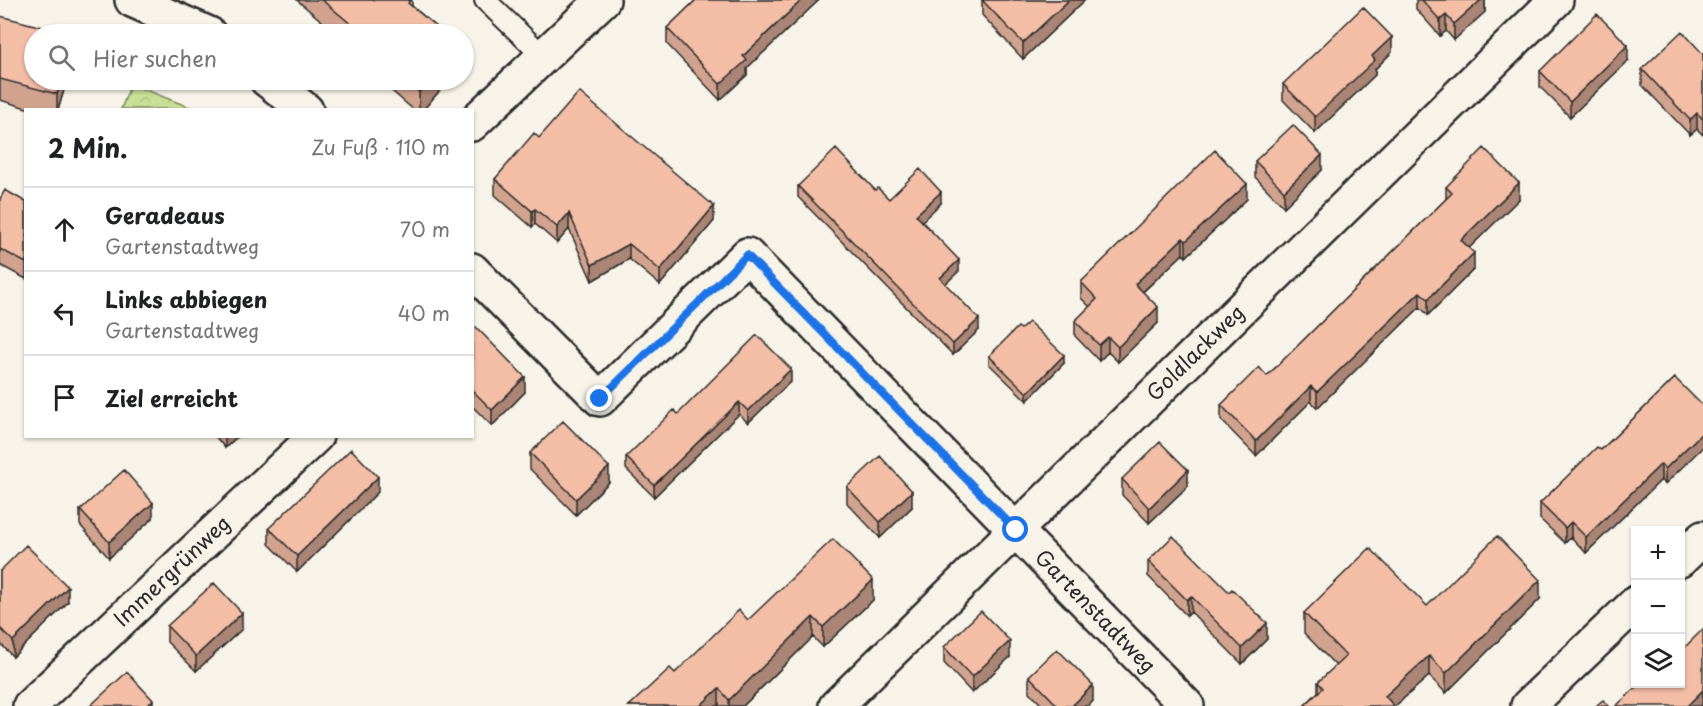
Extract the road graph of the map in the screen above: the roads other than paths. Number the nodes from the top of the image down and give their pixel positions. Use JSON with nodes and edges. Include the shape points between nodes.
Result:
{"nodes":[{"id":1,"x":132,"y":0,"type":"edge"},
{"id":2,"x":485,"y":0,"type":"edge"},
{"id":3,"x":603,"y":0,"type":"edge"},
{"id":4,"x":1556,"y":0,"type":"edge"},
{"id":5,"x":186,"y":24,"type":"edge"},
{"id":6,"x":543,"y":56,"type":"junction"},
{"id":7,"x":280,"y":90,"type":"edge"},
{"id":8,"x":303,"y":108,"type":"edge"},
{"id":9,"x":474,"y":122,"type":"edge"},
{"id":10,"x":476,"y":279,"type":"edge"},
{"id":11,"x":314,"y":438,"type":"edge"},
{"id":12,"x":1016,"y":530,"type":"junction"},
{"id":13,"x":1703,"y":538,"type":"edge"},
{"id":14,"x":1685,"y":555,"type":"edge"},
{"id":15,"x":1631,"y":607,"type":"edge"},
{"id":16,"x":30,"y":706,"type":"edge"},
{"id":17,"x":836,"y":706,"type":"edge"},
{"id":18,"x":1187,"y":706,"type":"edge"},
{"id":19,"x":1528,"y":706,"type":"edge"}],
"edges":[{"from":1,"to":5,"type":"street"},
{"from":2,"to":6,"type":"lane"},
{"from":3,"to":6,"type":"street"},
{"from":4,"to":12,"type":"street","name":"Goldlackweg"},
{"from":6,"to":9,"type":"street"},
{"from":7,"to":8,"type":"street"},
{"from":10,"to":12,"type":"street","name":"Gartenstadtweg","via":[[600,399],[747,255]]},
{"from":11,"to":16,"type":"street","name":"Immergrünweg"},
{"from":12,"to":17,"type":"street","name":"Goldlackweg"},
{"from":12,"to":18,"type":"street","name":"Gartenstadtweg"},
{"from":13,"to":14,"type":"street"},
{"from":15,"to":19,"type":"street"}]}
